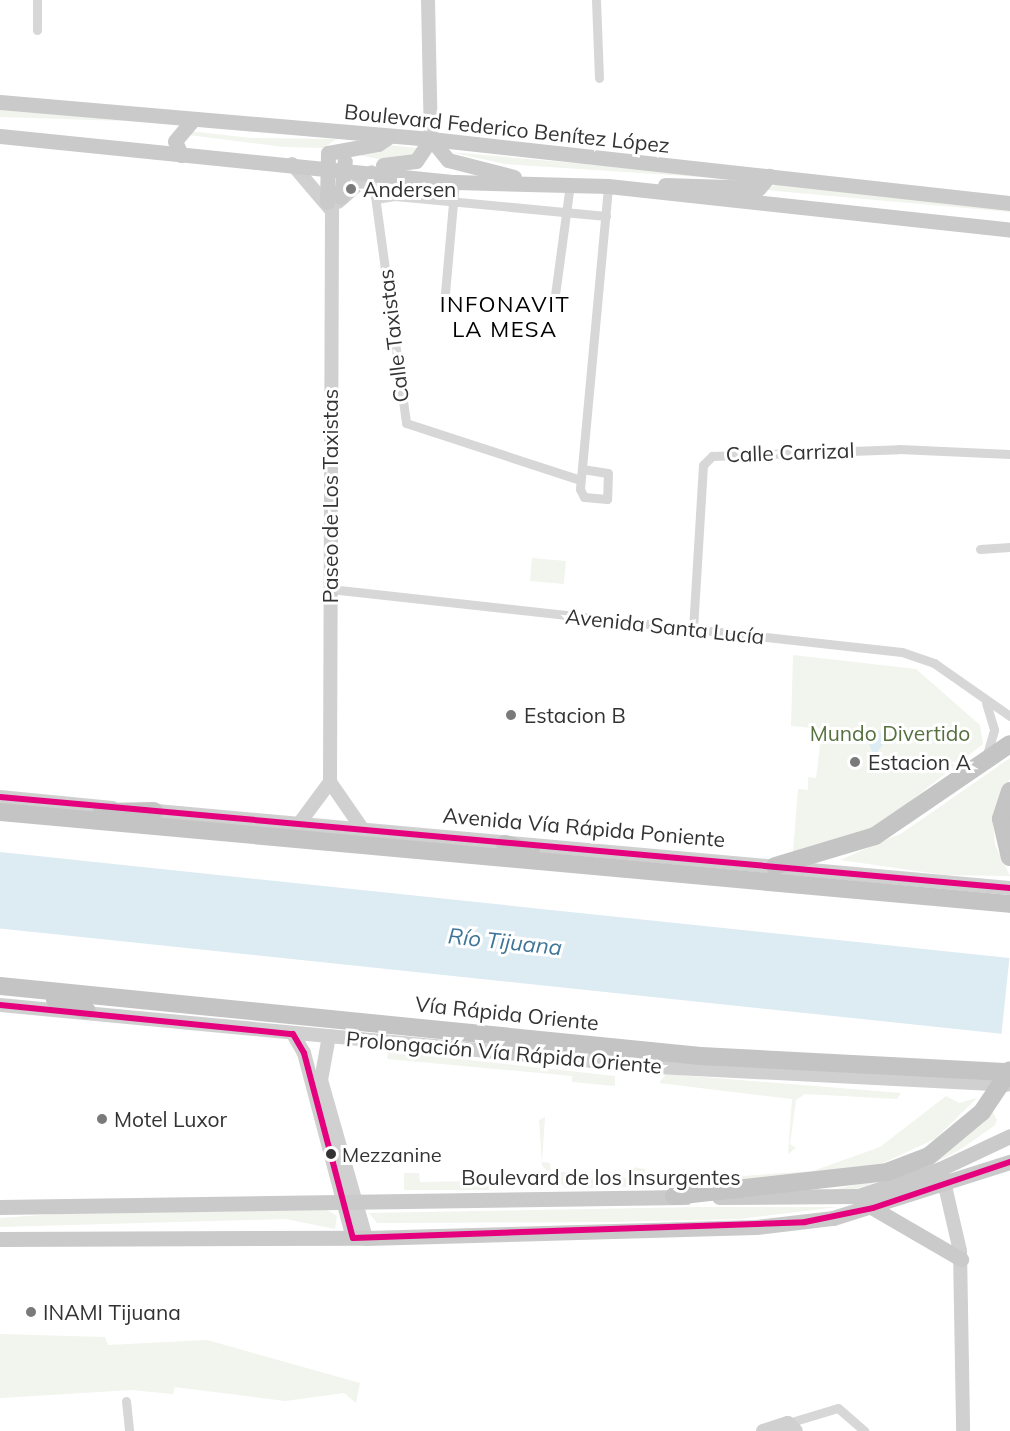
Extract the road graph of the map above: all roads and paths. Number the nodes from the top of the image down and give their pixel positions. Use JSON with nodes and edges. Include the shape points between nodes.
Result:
{"nodes":[{"id":1,"x":37,"y":0,"type":"edge"},
{"id":2,"x":428,"y":0,"type":"edge"},
{"id":3,"x":596,"y":0,"type":"edge"},
{"id":4,"x":37,"y":30,"type":"dead end"},
{"id":5,"x":598,"y":78,"type":"dead end"},
{"id":6,"x":0,"y":102,"type":"edge"},
{"id":7,"x":192,"y":121,"type":"junction"},
{"id":8,"x":0,"y":136,"type":"edge"},
{"id":9,"x":390,"y":136,"type":"junction"},
{"id":10,"x":431,"y":139,"type":"junction"},
{"id":11,"x":181,"y":155,"type":"junction"},
{"id":12,"x":244,"y":159,"type":"junction"},
{"id":13,"x":291,"y":162,"type":"junction"},
{"id":14,"x":327,"y":163,"type":"junction"},
{"id":15,"x":344,"y":165,"type":"junction"},
{"id":16,"x":374,"y":172,"type":"junction"},
{"id":17,"x":769,"y":176,"type":"junction"},
{"id":18,"x":455,"y":182,"type":"junction"},
{"id":19,"x":539,"y":183,"type":"junction"},
{"id":20,"x":570,"y":184,"type":"junction"},
{"id":21,"x":615,"y":187,"type":"junction"},
{"id":22,"x":376,"y":199,"type":"junction"},
{"id":23,"x":454,"y":202,"type":"junction"},
{"id":24,"x":333,"y":203,"type":"junction"},
{"id":25,"x":1010,"y":203,"type":"edge"},
{"id":26,"x":565,"y":212,"type":"junction"},
{"id":27,"x":606,"y":216,"type":"junction"},
{"id":28,"x":1010,"y":230,"type":"edge"},
{"id":29,"x":445,"y":293,"type":"dead end"},
{"id":30,"x":555,"y":295,"type":"dead end"},
{"id":31,"x":1010,"y":454,"type":"edge"},
{"id":32,"x":582,"y":469,"type":"junction"},
{"id":33,"x":580,"y":480,"type":"junction"},
{"id":34,"x":1010,"y":547,"type":"edge"},
{"id":35,"x":980,"y":549,"type":"dead end"},
{"id":36,"x":330,"y":590,"type":"junction"},
{"id":37,"x":693,"y":629,"type":"junction"},
{"id":38,"x":986,"y":703,"type":"junction"},
{"id":39,"x":1010,"y":716,"type":"edge"},
{"id":40,"x":1010,"y":744,"type":"edge"},
{"id":41,"x":981,"y":764,"type":"junction"},
{"id":42,"x":330,"y":782,"type":"junction"},
{"id":43,"x":1010,"y":791,"type":"edge"},
{"id":44,"x":0,"y":797,"type":"edge"},
{"id":45,"x":154,"y":811,"type":"junction"},
{"id":46,"x":4,"y":813,"type":"edge"},
{"id":47,"x":301,"y":821,"type":"junction"},
{"id":48,"x":361,"y":827,"type":"junction"},
{"id":49,"x":505,"y":844,"type":"junction"},
{"id":50,"x":1010,"y":857,"type":"edge"},
{"id":51,"x":775,"y":866,"type":"junction"},
{"id":52,"x":641,"y":874,"type":"junction"},
{"id":53,"x":1010,"y":888,"type":"edge"},
{"id":54,"x":1010,"y":904,"type":"edge"},
{"id":55,"x":0,"y":986,"type":"edge"},
{"id":56,"x":0,"y":993,"type":"edge"},
{"id":57,"x":0,"y":1005,"type":"edge"},
{"id":58,"x":86,"y":1010,"type":"junction"},
{"id":59,"x":292,"y":1034,"type":"junction"},
{"id":60,"x":329,"y":1036,"type":"junction"},
{"id":61,"x":504,"y":1052,"type":"junction"},
{"id":62,"x":701,"y":1056,"type":"junction"},
{"id":63,"x":1010,"y":1080,"type":"edge"},
{"id":64,"x":1010,"y":1136,"type":"edge"},
{"id":65,"x":1010,"y":1162,"type":"edge"},
{"id":66,"x":940,"y":1168,"type":"junction"},
{"id":67,"x":945,"y":1184,"type":"junction"},
{"id":68,"x":674,"y":1196,"type":"junction"},
{"id":69,"x":349,"y":1201,"type":"junction"},
{"id":70,"x":0,"y":1208,"type":"edge"},
{"id":71,"x":873,"y":1208,"type":"junction"},
{"id":72,"x":360,"y":1238,"type":"junction"},
{"id":73,"x":0,"y":1239,"type":"edge"},
{"id":74,"x":961,"y":1259,"type":"junction"},
{"id":75,"x":126,"y":1401,"type":"dead end"},
{"id":76,"x":792,"y":1427,"type":"edge"},
{"id":77,"x":129,"y":1431,"type":"edge"},
{"id":78,"x":766,"y":1431,"type":"edge"},
{"id":79,"x":864,"y":1431,"type":"edge"},
{"id":80,"x":963,"y":1431,"type":"edge"}],
"edges":[{"from":1,"to":4,"type":"street"},
{"from":2,"to":10,"type":"main road"},
{"from":3,"to":5,"type":"street"},
{"from":6,"to":7,"type":"main road","name":"Boulevard Federico Benítez López"},
{"from":7,"to":9,"type":"main road","name":"Boulevard Federico Benítez López"},
{"from":7,"to":11,"type":"main road","via":[[174,141]]},
{"from":8,"to":11,"type":"main road"},
{"from":9,"to":10,"type":"main road","name":"Boulevard Federico Benítez López"},
{"from":9,"to":14,"type":"main road","via":[[378,144],[334,149]]},
{"from":10,"to":15,"type":"main road","via":[[410,164]]},
{"from":10,"to":17,"type":"main road","name":"Boulevard Federico Benítez López"},
{"from":10,"to":19,"type":"main road","via":[[453,163]]},
{"from":11,"to":12,"type":"main road"},
{"from":12,"to":13,"type":"main road"},
{"from":12,"to":14,"type":"main road","via":[[268,154]]},
{"from":13,"to":14,"type":"main road"},
{"from":13,"to":24,"type":"main road"},
{"from":14,"to":15,"type":"main road"},
{"from":14,"to":24,"type":"main road"},
{"from":15,"to":16,"type":"main road"},
{"from":15,"to":24,"type":"main road"},
{"from":16,"to":18,"type":"main road"},
{"from":16,"to":22,"type":"street","name":"Calle Taxistas"},
{"from":16,"to":24,"type":"main road"},
{"from":17,"to":21,"type":"main road","via":[[759,188]]},
{"from":17,"to":25,"type":"main road","name":"Boulevard Federico Benítez López"},
{"from":18,"to":19,"type":"main road"},
{"from":18,"to":23,"type":"street"},
{"from":19,"to":20,"type":"main road"},
{"from":20,"to":21,"type":"main road"},
{"from":20,"to":26,"type":"street"},
{"from":21,"to":27,"type":"street"},
{"from":21,"to":28,"type":"main road"},
{"from":22,"to":23,"type":"street"},
{"from":22,"to":33,"type":"street","name":"Calle Taxistas","via":[[406,423]]},
{"from":23,"to":26,"type":"street"},
{"from":23,"to":29,"type":"street"},
{"from":24,"to":36,"type":"main road","name":"Paseo de Los Taxistas"},
{"from":26,"to":27,"type":"street"},
{"from":26,"to":30,"type":"street"},
{"from":27,"to":32,"type":"street"},
{"from":31,"to":37,"type":"street","name":"Calle Carrizal","via":[[899,449],[712,456],[703,465]]},
{"from":32,"to":33,"type":"street"},
{"from":32,"to":33,"type":"street","via":[[608,473],[610,496],[585,497]]},
{"from":34,"to":35,"type":"street"},
{"from":36,"to":37,"type":"street","name":"Avenida Santa Lucía"},
{"from":36,"to":42,"type":"main road","name":"Paseo de Los Taxistas"},
{"from":37,"to":38,"type":"street","name":"Avenida Santa Lucía","via":[[920,656]]},
{"from":38,"to":39,"type":"street","name":"Avenida Santa Lucía"},
{"from":38,"to":41,"type":"street","via":[[994,740]]},
{"from":40,"to":41,"type":"highway"},
{"from":41,"to":51,"type":"highway","via":[[875,836],[845,850]]},
{"from":42,"to":47,"type":"main road"},
{"from":42,"to":48,"type":"main road"},
{"from":43,"to":50,"type":"highway","via":[[1001,835]]},
{"from":44,"to":45,"type":"main road","name":"Avenida Vía Rápida Poniente"},
{"from":45,"to":46,"type":"highway"},
{"from":45,"to":47,"type":"main road","name":"Avenida Vía Rápida Poniente"},
{"from":46,"to":52,"type":"highway","name":"Avenida Vía Rápida Poniente"},
{"from":47,"to":48,"type":"main road","name":"Avenida Vía Rápida Poniente"},
{"from":48,"to":49,"type":"main road","name":"Avenida Vía Rápida Poniente"},
{"from":49,"to":51,"type":"main road","name":"Avenida Vía Rápida Poniente"},
{"from":49,"to":52,"type":"highway","via":[[515,850],[633,867]]},
{"from":51,"to":53,"type":"main road","name":"Avenida Vía Rápida Poniente"},
{"from":52,"to":54,"type":"highway","name":"Avenida Vía Rápida Poniente"},
{"from":55,"to":62,"type":"highway","name":"Vía Rápida Oriente"},
{"from":56,"to":58,"type":"highway","via":[[72,1002]]},
{"from":57,"to":58,"type":"main road","name":"Prolongación Vía Rápida Oriente"},
{"from":58,"to":59,"type":"main road","name":"Prolongación Vía Rápida Oriente"},
{"from":59,"to":60,"type":"main road","name":"Prolongación Vía Rápida Oriente"},
{"from":59,"to":69,"type":"main road","via":[[304,1053]]},
{"from":60,"to":61,"type":"main road","name":"Prolongación Vía Rápida Oriente"},
{"from":60,"to":69,"type":"main road","via":[[321,1080]]},
{"from":61,"to":62,"type":"highway","via":[[522,1048],[678,1061]]},
{"from":61,"to":63,"type":"main road","name":"Prolongación Vía Rápida Oriente","via":[[657,1067]]},
{"from":62,"to":63,"type":"highway","name":"Vía Rápida Oriente"},
{"from":63,"to":68,"type":"highway","bridge":true,"via":[[982,1112],[929,1156],[887,1172]]},
{"from":64,"to":66,"type":"main road","name":"Boulevard de los Insurgentes"},
{"from":65,"to":67,"type":"main road"},
{"from":66,"to":67,"type":"main road"},
{"from":66,"to":68,"type":"main road","name":"Boulevard de los Insurgentes","via":[[896,1185],[834,1198]]},
{"from":67,"to":71,"type":"main road"},
{"from":67,"to":74,"type":"main road"},
{"from":68,"to":69,"type":"main road","name":"Boulevard de los Insurgentes"},
{"from":69,"to":70,"type":"main road","name":"Boulevard de los Insurgentes"},
{"from":69,"to":72,"type":"main road"},
{"from":71,"to":72,"type":"main road","via":[[756,1227]]},
{"from":71,"to":74,"type":"main road"},
{"from":72,"to":73,"type":"main road"},
{"from":74,"to":80,"type":"main road"},
{"from":75,"to":77,"type":"street"},
{"from":76,"to":78,"type":"main road"},
{"from":76,"to":79,"type":"street","via":[[838,1408]]}]}
